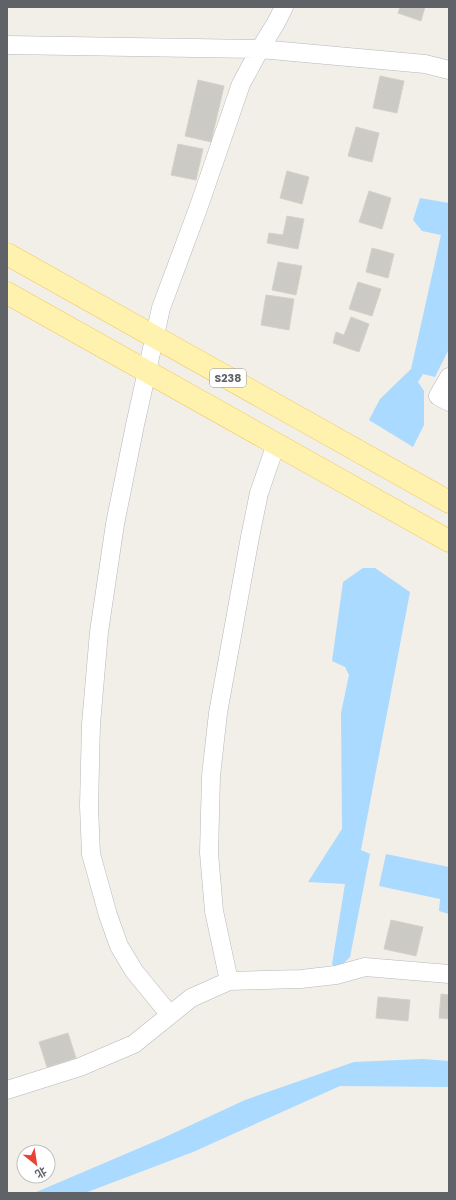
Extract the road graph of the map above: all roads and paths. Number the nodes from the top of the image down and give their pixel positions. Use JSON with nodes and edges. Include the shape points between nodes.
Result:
{"nodes":[{"id":1,"x":284,"y":7,"type":"edge"},
{"id":2,"x":7,"y":45,"type":"edge"},
{"id":3,"x":260,"y":49,"type":"junction"},
{"id":4,"x":449,"y":70,"type":"edge"},
{"id":5,"x":7,"y":254,"type":"edge"},
{"id":6,"x":7,"y":293,"type":"edge"},
{"id":7,"x":154,"y":337,"type":"junction"},
{"id":8,"x":147,"y":372,"type":"junction"},
{"id":9,"x":449,"y":377,"type":"edge"},
{"id":10,"x":449,"y":402,"type":"edge"},
{"id":11,"x":276,"y":444,"type":"junction"},
{"id":12,"x":449,"y":502,"type":"edge"},
{"id":13,"x":449,"y":541,"type":"edge"},
{"id":14,"x":449,"y":974,"type":"edge"},
{"id":15,"x":229,"y":981,"type":"junction"},
{"id":16,"x":170,"y":1015,"type":"junction"},
{"id":17,"x":7,"y":1090,"type":"edge"}],
"edges":[{"from":1,"to":3,"type":"street"},
{"from":2,"to":3,"type":"street"},
{"from":3,"to":4,"type":"street","via":[[425,64]]},
{"from":3,"to":7,"type":"street","via":[[241,84],[161,308]]},
{"from":5,"to":7,"type":"main road","number":"S238"},
{"from":6,"to":8,"type":"main road","number":"S238"},
{"from":7,"to":8,"type":"street"},
{"from":7,"to":12,"type":"main road","number":"S238"},
{"from":8,"to":11,"type":"main road","number":"S238"},
{"from":8,"to":16,"type":"street","via":[[115,524],[99,632],[91,724],[89,806],[91,854],[119,946],[134,971]]},
{"from":9,"to":10,"type":"street","via":[[438,396]]},
{"from":11,"to":13,"type":"main road","number":"S238"},
{"from":11,"to":15,"type":"street","via":[[259,493],[218,713],[211,776],[208,853],[214,912]]},
{"from":14,"to":15,"type":"street","via":[[365,968],[301,979]]},
{"from":15,"to":16,"type":"street","via":[[192,998]]},
{"from":16,"to":17,"type":"street","via":[[134,1044],[80,1066]]}]}
